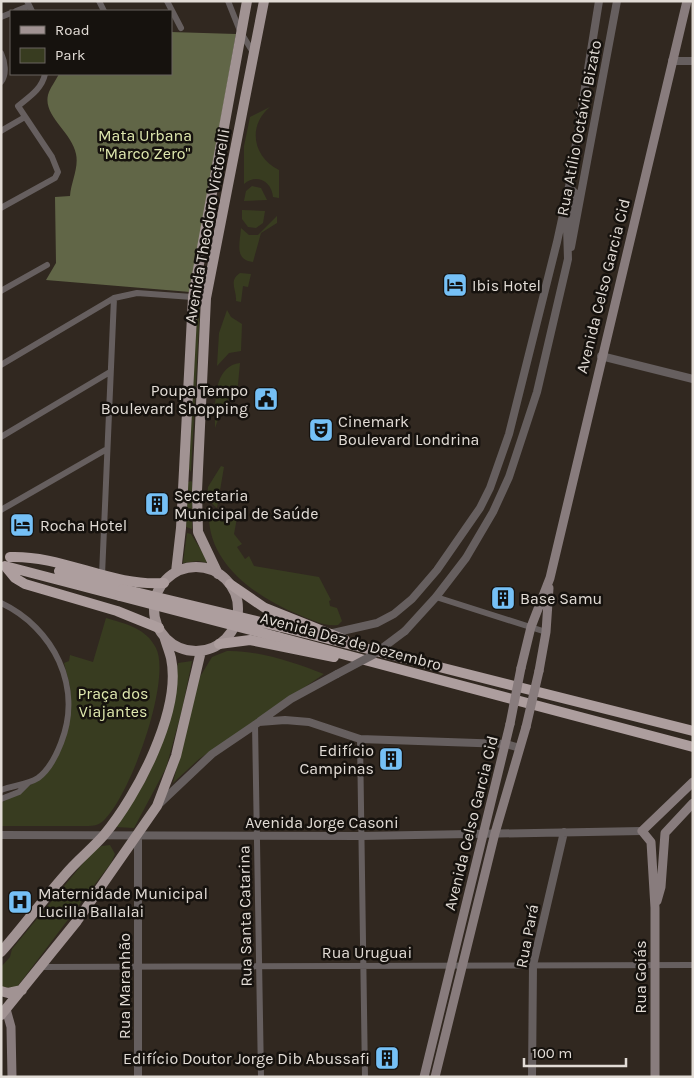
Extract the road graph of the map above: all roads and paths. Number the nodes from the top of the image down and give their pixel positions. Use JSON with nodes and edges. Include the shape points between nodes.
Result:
{"nodes":[{"id":1,"x":228,"y":1,"type":"edge"},
{"id":2,"x":247,"y":1,"type":"edge"},
{"id":3,"x":264,"y":1,"type":"edge"},
{"id":4,"x":599,"y":1,"type":"edge"},
{"id":5,"x":617,"y":1,"type":"edge"},
{"id":6,"x":687,"y":1,"type":"edge"},
{"id":7,"x":172,"y":13,"type":"edge"},
{"id":8,"x":180,"y":28,"type":"dead end"},
{"id":9,"x":240,"y":31,"type":"junction"},
{"id":10,"x":1,"y":53,"type":"edge"},
{"id":11,"x":255,"y":54,"type":"junction"},
{"id":12,"x":672,"y":61,"type":"junction"},
{"id":13,"x":693,"y":61,"type":"edge"},
{"id":14,"x":45,"y":75,"type":"edge"},
{"id":15,"x":1,"y":82,"type":"edge"},
{"id":16,"x":24,"y":117,"type":"junction"},
{"id":17,"x":1,"y":131,"type":"edge"},
{"id":18,"x":570,"y":186,"type":"junction"},
{"id":19,"x":1,"y":208,"type":"edge"},
{"id":20,"x":568,"y":259,"type":"junction"},
{"id":21,"x":47,"y":265,"type":"dead end"},
{"id":22,"x":1,"y":291,"type":"edge"},
{"id":23,"x":192,"y":297,"type":"junction"},
{"id":24,"x":114,"y":298,"type":"junction"},
{"id":25,"x":206,"y":298,"type":"junction"},
{"id":26,"x":601,"y":356,"type":"junction"},
{"id":27,"x":1,"y":365,"type":"edge"},
{"id":28,"x":110,"y":372,"type":"junction"},
{"id":29,"x":693,"y":379,"type":"edge"},
{"id":30,"x":1,"y":437,"type":"edge"},
{"id":31,"x":107,"y":449,"type":"junction"},
{"id":32,"x":1,"y":510,"type":"edge"},
{"id":33,"x":5,"y":561,"type":"edge"},
{"id":34,"x":176,"y":572,"type":"junction"},
{"id":35,"x":218,"y":574,"type":"junction"},
{"id":36,"x":102,"y":575,"type":"junction"},
{"id":37,"x":550,"y":578,"type":"junction"},
{"id":38,"x":164,"y":583,"type":"junction"},
{"id":39,"x":230,"y":584,"type":"junction"},
{"id":40,"x":436,"y":597,"type":"junction"},
{"id":41,"x":1,"y":603,"type":"edge"},
{"id":42,"x":531,"y":627,"type":"junction"},
{"id":43,"x":162,"y":632,"type":"junction"},
{"id":44,"x":279,"y":632,"type":"junction"},
{"id":45,"x":546,"y":632,"type":"junction"},
{"id":46,"x":333,"y":633,"type":"junction"},
{"id":47,"x":220,"y":644,"type":"junction"},
{"id":48,"x":359,"y":648,"type":"junction"},
{"id":49,"x":201,"y":651,"type":"junction"},
{"id":50,"x":524,"y":656,"type":"junction"},
{"id":51,"x":363,"y":659,"type":"junction"},
{"id":52,"x":540,"y":667,"type":"junction"},
{"id":53,"x":257,"y":723,"type":"junction"},
{"id":54,"x":693,"y":730,"type":"edge"},
{"id":55,"x":360,"y":739,"type":"junction"},
{"id":56,"x":506,"y":744,"type":"junction"},
{"id":57,"x":693,"y":747,"type":"edge"},
{"id":58,"x":520,"y":748,"type":"junction"},
{"id":59,"x":693,"y":782,"type":"edge"},
{"id":60,"x":28,"y":783,"type":"junction"},
{"id":61,"x":1,"y":790,"type":"edge"},
{"id":62,"x":1,"y":799,"type":"edge"},
{"id":63,"x":693,"y":803,"type":"edge"},
{"id":64,"x":157,"y":806,"type":"junction"},
{"id":65,"x":642,"y":831,"type":"junction"},
{"id":66,"x":564,"y":832,"type":"junction"},
{"id":67,"x":484,"y":834,"type":"junction"},
{"id":68,"x":495,"y":834,"type":"junction"},
{"id":69,"x":1,"y":835,"type":"edge"},
{"id":70,"x":103,"y":836,"type":"junction"},
{"id":71,"x":138,"y":836,"type":"junction"},
{"id":72,"x":258,"y":836,"type":"junction"},
{"id":73,"x":362,"y":836,"type":"junction"},
{"id":74,"x":466,"y":904,"type":"junction"},
{"id":75,"x":655,"y":908,"type":"junction"},
{"id":76,"x":476,"y":909,"type":"junction"},
{"id":77,"x":460,"y":930,"type":"junction"},
{"id":78,"x":470,"y":933,"type":"junction"},
{"id":79,"x":1,"y":952,"type":"edge"},
{"id":80,"x":363,"y":965,"type":"junction"},
{"id":81,"x":533,"y":965,"type":"junction"},
{"id":82,"x":655,"y":965,"type":"junction"},
{"id":83,"x":693,"y":965,"type":"edge"},
{"id":84,"x":259,"y":966,"type":"junction"},
{"id":85,"x":452,"y":966,"type":"junction"},
{"id":86,"x":462,"y":966,"type":"junction"},
{"id":87,"x":42,"y":967,"type":"junction"},
{"id":88,"x":137,"y":967,"type":"junction"},
{"id":89,"x":22,"y":990,"type":"junction"},
{"id":90,"x":1,"y":991,"type":"edge"},
{"id":91,"x":3,"y":1008,"type":"edge"},
{"id":92,"x":438,"y":1022,"type":"junction"},
{"id":93,"x":448,"y":1025,"type":"junction"},
{"id":94,"x":12,"y":1077,"type":"edge"},
{"id":95,"x":138,"y":1077,"type":"edge"},
{"id":96,"x":261,"y":1077,"type":"edge"},
{"id":97,"x":365,"y":1077,"type":"edge"},
{"id":98,"x":424,"y":1077,"type":"edge"},
{"id":99,"x":435,"y":1077,"type":"edge"},
{"id":100,"x":532,"y":1077,"type":"edge"},
{"id":101,"x":655,"y":1077,"type":"edge"}],
"edges":[{"from":1,"to":9,"type":"street"},
{"from":2,"to":9,"type":"main road","name":"Avenida Theodoro Victorelli"},
{"from":3,"to":11,"type":"main road","name":"Avenida Theodoro Victorelli"},
{"from":4,"to":18,"type":"street"},
{"from":5,"to":20,"type":"street","name":"Rua Atílio Octávio Bizato"},
{"from":6,"to":12,"type":"main road","name":"Avenida Celso Garcia Cid"},
{"from":7,"to":8,"type":"street"},
{"from":9,"to":11,"type":"street"},
{"from":9,"to":23,"type":"main road","name":"Avenida Theodoro Victorelli"},
{"from":10,"to":15,"type":"street","via":[[5,78]]},
{"from":11,"to":25,"type":"main road","name":"Avenida Theodoro Victorelli"},
{"from":12,"to":13,"type":"street"},
{"from":12,"to":26,"type":"main road","name":"Avenida Celso Garcia Cid"},
{"from":14,"to":16,"type":"street","via":[[44,82],[18,106]]},
{"from":16,"to":17,"type":"street"},
{"from":16,"to":19,"type":"street","via":[[52,157],[58,172],[55,178]]},
{"from":18,"to":20,"type":"street","via":[[574,192],[567,227]]},
{"from":18,"to":46,"type":"street","via":[[509,434],[480,508],[430,580],[404,606],[377,623]]},
{"from":20,"to":40,"type":"street","via":[[537,392],[509,477],[466,558]]},
{"from":21,"to":22,"type":"street"},
{"from":23,"to":24,"type":"street","via":[[137,294]]},
{"from":23,"to":25,"type":"street"},
{"from":23,"to":34,"type":"main road","name":"Avenida Theodoro Victorelli"},
{"from":24,"to":27,"type":"street"},
{"from":24,"to":28,"type":"street"},
{"from":25,"to":35,"type":"main road","name":"Avenida Theodoro Victorelli","via":[[198,532]]},
{"from":26,"to":29,"type":"street"},
{"from":26,"to":37,"type":"main road","name":"Avenida Celso Garcia Cid"},
{"from":28,"to":30,"type":"street"},
{"from":28,"to":31,"type":"street"},
{"from":31,"to":32,"type":"street"},
{"from":31,"to":36,"type":"street"},
{"from":33,"to":36,"type":"highway","via":[[35,558]]},
{"from":33,"to":43,"type":"highway","via":[[15,578],[25,584],[117,611]]},
{"from":33,"to":44,"type":"highway","name":"Avenida Dez de Dezembro","bridge":true},
{"from":34,"to":35,"type":"main road","via":[[202,568]]},
{"from":34,"to":38,"type":"main road"},
{"from":35,"to":39,"type":"main road"},
{"from":36,"to":38,"type":"highway","via":[[135,583]]},
{"from":37,"to":42,"type":"main road","name":"Avenida Celso Garcia Cid"},
{"from":37,"to":45,"type":"main road","name":"Avenida Celso Garcia Cid"},
{"from":38,"to":43,"type":"main road","via":[[156,600],[156,619]]},
{"from":39,"to":46,"type":"highway","via":[[272,611]]},
{"from":39,"to":47,"type":"main road","via":[[238,612],[232,630]]},
{"from":40,"to":42,"type":"street"},
{"from":40,"to":53,"type":"street","bridge":true,"via":[[405,630],[373,655],[290,699]]},
{"from":41,"to":60,"type":"street","via":[[29,619],[41,631],[59,659],[68,689],[68,723],[58,752],[43,773]]},
{"from":42,"to":45,"type":"street"},
{"from":42,"to":50,"type":"main road","name":"Avenida Celso Garcia Cid"},
{"from":43,"to":49,"type":"main road","via":[[180,648]]},
{"from":43,"to":70,"type":"main road","via":[[171,658],[172,680],[167,712],[146,768],[125,808]]},
{"from":44,"to":48,"type":"highway","name":"Avenida Dez de Dezembro"},
{"from":44,"to":51,"type":"highway","name":"Avenida Dez de Dezembro"},
{"from":45,"to":52,"type":"main road","name":"Avenida Celso Garcia Cid"},
{"from":46,"to":48,"type":"highway"},
{"from":47,"to":49,"type":"main road"},
{"from":47,"to":51,"type":"highway","via":[[250,640],[309,654]]},
{"from":48,"to":54,"type":"highway","name":"Avenida Dez de Dezembro"},
{"from":49,"to":64,"type":"main road","via":[[176,756]]},
{"from":50,"to":52,"type":"main road","via":[[531,653],[537,657]]},
{"from":50,"to":56,"type":"main road","name":"Avenida Celso Garcia Cid","bridge":true},
{"from":51,"to":57,"type":"highway","name":"Avenida Dez de Dezembro"},
{"from":52,"to":58,"type":"main road","name":"Avenida Celso Garcia Cid","bridge":true},
{"from":53,"to":55,"type":"street","via":[[308,722]]},
{"from":53,"to":64,"type":"street","via":[[212,754]]},
{"from":53,"to":72,"type":"street","name":"Rua Santa Catarina"},
{"from":55,"to":56,"type":"street"},
{"from":55,"to":73,"type":"street"},
{"from":56,"to":58,"type":"street"},
{"from":56,"to":67,"type":"main road","name":"Avenida Celso Garcia Cid"},
{"from":58,"to":68,"type":"main road","name":"Avenida Celso Garcia Cid"},
{"from":59,"to":65,"type":"main road"},
{"from":60,"to":61,"type":"street"},
{"from":60,"to":62,"type":"street","via":[[19,792]]},
{"from":63,"to":75,"type":"main road","name":"Rua Goiás","via":[[665,833],[661,887]]},
{"from":64,"to":71,"type":"main road"},
{"from":65,"to":66,"type":"street","name":"Avenida Jorge Casoni"},
{"from":65,"to":75,"type":"main road","name":"Rua Goiás","via":[[651,842]]},
{"from":66,"to":68,"type":"street","name":"Avenida Jorge Casoni"},
{"from":66,"to":81,"type":"street","name":"Rua Pará"},
{"from":67,"to":68,"type":"street","name":"Avenida Jorge Casoni"},
{"from":67,"to":73,"type":"street","name":"Avenida Jorge Casoni"},
{"from":67,"to":74,"type":"main road","name":"Avenida Celso Garcia Cid"},
{"from":68,"to":76,"type":"main road","name":"Avenida Celso Garcia Cid"},
{"from":69,"to":70,"type":"street","name":"Avenida Jorge Casoni"},
{"from":70,"to":71,"type":"street","name":"Avenida Jorge Casoni"},
{"from":70,"to":79,"type":"main road","via":[[71,867]]},
{"from":71,"to":72,"type":"street","name":"Avenida Jorge Casoni"},
{"from":71,"to":87,"type":"main road"},
{"from":71,"to":88,"type":"street","name":"Rua Maranhão"},
{"from":72,"to":73,"type":"street","name":"Avenida Jorge Casoni"},
{"from":72,"to":84,"type":"street","name":"Rua Santa Catarina"},
{"from":73,"to":80,"type":"street"},
{"from":74,"to":76,"type":"main road"},
{"from":74,"to":77,"type":"main road","name":"Avenida Celso Garcia Cid"},
{"from":75,"to":82,"type":"main road","name":"Rua Goiás"},
{"from":76,"to":78,"type":"main road","name":"Avenida Celso Garcia Cid"},
{"from":77,"to":78,"type":"main road"},
{"from":77,"to":85,"type":"main road","name":"Avenida Celso Garcia Cid"},
{"from":78,"to":86,"type":"main road","name":"Avenida Celso Garcia Cid"},
{"from":80,"to":84,"type":"street","name":"Rua Uruguai"},
{"from":80,"to":85,"type":"street","name":"Rua Uruguai"},
{"from":80,"to":97,"type":"street"},
{"from":81,"to":82,"type":"street","name":"Rua Uruguai"},
{"from":81,"to":86,"type":"street","name":"Rua Uruguai"},
{"from":81,"to":100,"type":"street","name":"Rua Pará"},
{"from":82,"to":83,"type":"street","name":"Rua Uruguai"},
{"from":82,"to":101,"type":"main road","name":"Rua Goiás"},
{"from":84,"to":88,"type":"street","name":"Rua Uruguai"},
{"from":84,"to":96,"type":"street","name":"Rua Santa Catarina"},
{"from":85,"to":86,"type":"street","name":"Rua Uruguai"},
{"from":85,"to":92,"type":"main road","name":"Avenida Celso Garcia Cid"},
{"from":86,"to":93,"type":"main road","name":"Avenida Celso Garcia Cid"},
{"from":87,"to":88,"type":"street","name":"Rua Uruguai"},
{"from":87,"to":89,"type":"main road"},
{"from":88,"to":95,"type":"street","name":"Rua Maranhão"},
{"from":89,"to":90,"type":"main road"},
{"from":89,"to":91,"type":"main road"},
{"from":91,"to":94,"type":"main road","via":[[11,1027]]},
{"from":92,"to":93,"type":"main road"},
{"from":92,"to":98,"type":"main road","name":"Avenida Celso Garcia Cid"},
{"from":93,"to":99,"type":"main road","name":"Avenida Celso Garcia Cid"}]}
